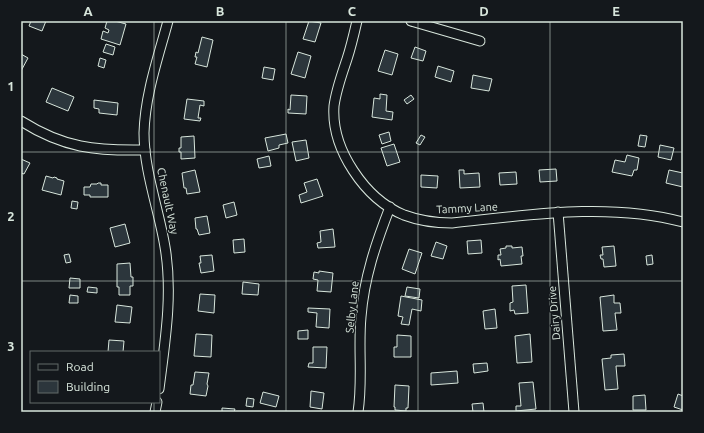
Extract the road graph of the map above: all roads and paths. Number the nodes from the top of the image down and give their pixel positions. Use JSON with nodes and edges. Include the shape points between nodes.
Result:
{"nodes":[{"id":1,"x":168,"y":21,"type":"edge"},
{"id":2,"x":357,"y":21,"type":"edge"},
{"id":3,"x":411,"y":21,"type":"edge"},
{"id":4,"x":480,"y":41,"type":"dead end"},
{"id":5,"x":21,"y":121,"type":"edge"},
{"id":6,"x":145,"y":150,"type":"junction"},
{"id":7,"x":390,"y":207,"type":"junction"},
{"id":8,"x":558,"y":212,"type":"junction"},
{"id":9,"x":683,"y":222,"type":"edge"},
{"id":10,"x":160,"y":381,"type":"edge"},
{"id":11,"x":358,"y":412,"type":"edge"},
{"id":12,"x":574,"y":412,"type":"edge"}],
"edges":[{"from":1,"to":6,"type":"street","name":"Chenault Way","via":[[147,103]]},
{"from":2,"to":7,"type":"street","name":"Tammy Lane","via":[[337,88],[335,125],[343,153],[352,169],[374,194]]},
{"from":3,"to":4,"type":"street"},
{"from":5,"to":6,"type":"street","via":[[56,140],[75,145]]},
{"from":6,"to":10,"type":"street","name":"Chenault Way","via":[[168,270],[167,322]]},
{"from":7,"to":8,"type":"street","name":"Tammy Lane","via":[[404,215],[436,223]]},
{"from":7,"to":11,"type":"street","name":"Selby Lane","via":[[378,239],[363,296],[362,371]]},
{"from":8,"to":9,"type":"street","name":"Tammy Lane","via":[[638,213]]},
{"from":8,"to":12,"type":"street","name":"Dairy Drive"}]}
